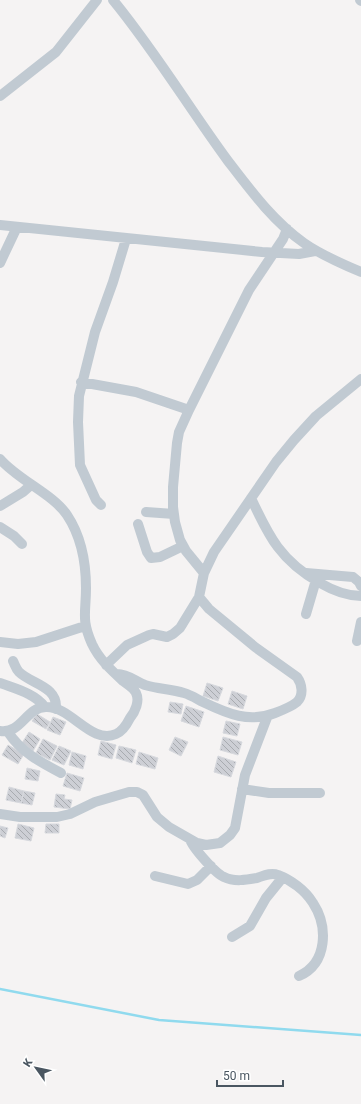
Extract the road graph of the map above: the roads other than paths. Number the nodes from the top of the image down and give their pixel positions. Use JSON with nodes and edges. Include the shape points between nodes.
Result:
{"nodes":[{"id":1,"x":98,"y":0,"type":"edge"},
{"id":2,"x":114,"y":0,"type":"edge"},
{"id":3,"x":0,"y":96,"type":"edge"},
{"id":4,"x":0,"y":225,"type":"edge"},
{"id":5,"x":17,"y":227,"type":"junction"},
{"id":6,"x":287,"y":229,"type":"junction"},
{"id":7,"x":126,"y":239,"type":"junction"},
{"id":8,"x":315,"y":251,"type":"junction"},
{"id":9,"x":274,"y":252,"type":"junction"},
{"id":10,"x":0,"y":263,"type":"edge"},
{"id":11,"x":361,"y":272,"type":"edge"},
{"id":12,"x":361,"y":379,"type":"edge"},
{"id":13,"x":81,"y":382,"type":"junction"},
{"id":14,"x":189,"y":410,"type":"junction"},
{"id":15,"x":0,"y":459,"type":"edge"},
{"id":16,"x":31,"y":485,"type":"junction"},
{"id":17,"x":251,"y":498,"type":"junction"},
{"id":18,"x":101,"y":505,"type":"dead end"},
{"id":19,"x":0,"y":506,"type":"edge"},
{"id":20,"x":146,"y":512,"type":"dead end"},
{"id":21,"x":174,"y":514,"type":"junction"},
{"id":22,"x":138,"y":524,"type":"dead end"},
{"id":23,"x":0,"y":527,"type":"edge"},
{"id":24,"x":22,"y":544,"type":"dead end"},
{"id":25,"x":183,"y":546,"type":"junction"},
{"id":26,"x":204,"y":573,"type":"junction"},
{"id":27,"x":304,"y":573,"type":"junction"},
{"id":28,"x":316,"y":580,"type":"junction"},
{"id":29,"x":361,"y":586,"type":"edge"},
{"id":30,"x":361,"y":596,"type":"edge"},
{"id":31,"x":199,"y":597,"type":"junction"},
{"id":32,"x":306,"y":614,"type":"dead end"},
{"id":33,"x":361,"y":622,"type":"edge"},
{"id":34,"x":85,"y":626,"type":"junction"},
{"id":35,"x":357,"y":641,"type":"dead end"},
{"id":36,"x":0,"y":642,"type":"edge"},
{"id":37,"x":13,"y":661,"type":"dead end"},
{"id":38,"x":106,"y":664,"type":"junction"},
{"id":39,"x":115,"y":674,"type":"junction"},
{"id":40,"x":0,"y":683,"type":"edge"},
{"id":41,"x":45,"y":707,"type":"junction"},
{"id":42,"x":56,"y":709,"type":"junction"},
{"id":43,"x":268,"y":715,"type":"junction"},
{"id":44,"x":4,"y":731,"type":"edge"},
{"id":45,"x":61,"y":773,"type":"dead end"},
{"id":46,"x":242,"y":789,"type":"junction"},
{"id":47,"x":320,"y":793,"type":"dead end"},
{"id":48,"x":0,"y":814,"type":"edge"},
{"id":49,"x":190,"y":839,"type":"junction"},
{"id":50,"x":210,"y":866,"type":"junction"},
{"id":51,"x":155,"y":876,"type":"dead end"},
{"id":52,"x":282,"y":877,"type":"junction"},
{"id":53,"x":232,"y":937,"type":"dead end"},
{"id":54,"x":299,"y":976,"type":"dead end"}],
"edges":[{"from":1,"to":3,"type":"street","via":[[56,52]]},
{"from":2,"to":6,"type":"street","via":[[234,169],[260,202]]},
{"from":4,"to":5,"type":"street"},
{"from":5,"to":7,"type":"street"},
{"from":5,"to":10,"type":"street"},
{"from":6,"to":8,"type":"street"},
{"from":6,"to":9,"type":"street"},
{"from":7,"to":9,"type":"street"},
{"from":7,"to":13,"type":"street"},
{"from":8,"to":9,"type":"street","via":[[299,254]]},
{"from":8,"to":11,"type":"street"},
{"from":9,"to":14,"type":"street","via":[[249,290]]},
{"from":12,"to":17,"type":"street","via":[[316,416],[276,462]]},
{"from":13,"to":14,"type":"street","via":[[136,392]]},
{"from":13,"to":18,"type":"street","via":[[78,422],[80,465],[96,500]]},
{"from":14,"to":21,"type":"street","via":[[177,443],[173,487]]},
{"from":15,"to":16,"type":"street"},
{"from":16,"to":19,"type":"street"},
{"from":16,"to":34,"type":"street","via":[[63,510],[72,523],[81,546],[86,586]]},
{"from":17,"to":26,"type":"street","via":[[222,540]]},
{"from":17,"to":27,"type":"street","via":[[273,542],[288,561]]},
{"from":20,"to":21,"type":"street"},
{"from":21,"to":25,"type":"street"},
{"from":22,"to":25,"type":"street","via":[[151,558],[160,557]]},
{"from":23,"to":24,"type":"street"},
{"from":25,"to":26,"type":"street"},
{"from":26,"to":31,"type":"street"},
{"from":27,"to":28,"type":"street"},
{"from":27,"to":29,"type":"street","via":[[353,577]]},
{"from":28,"to":30,"type":"street","via":[[339,592]]},
{"from":28,"to":32,"type":"street"},
{"from":31,"to":38,"type":"street","via":[[186,620],[174,634],[167,637],[153,634],[145,637],[127,645]]},
{"from":31,"to":43,"type":"street","via":[[209,609],[255,648],[299,680],[302,692],[298,701]]},
{"from":33,"to":35,"type":"street"},
{"from":34,"to":36,"type":"street","via":[[36,642]]},
{"from":34,"to":38,"type":"street","via":[[93,646]]},
{"from":37,"to":42,"type":"street","via":[[20,673],[42,685],[53,696],[57,703]]},
{"from":38,"to":39,"type":"street"},
{"from":39,"to":42,"type":"street","via":[[137,695],[136,708],[120,732],[109,736],[96,734]]},
{"from":39,"to":43,"type":"street","via":[[126,675],[153,687],[184,692],[213,707],[239,716],[256,718]]},
{"from":40,"to":41,"type":"street","via":[[31,695]]},
{"from":41,"to":42,"type":"street"},
{"from":41,"to":44,"type":"street","via":[[34,711],[18,726]]},
{"from":43,"to":46,"type":"street"},
{"from":44,"to":45,"type":"street","via":[[32,757]]},
{"from":46,"to":47,"type":"street","via":[[269,793]]},
{"from":46,"to":49,"type":"street","via":[[235,828],[230,835],[220,843],[206,845]]},
{"from":48,"to":49,"type":"street","via":[[57,817],[95,802],[137,792],[143,795],[161,821]]},
{"from":49,"to":50,"type":"street"},
{"from":50,"to":51,"type":"street","via":[[197,880],[188,884]]},
{"from":50,"to":52,"type":"street","via":[[219,874],[232,879],[274,874]]},
{"from":52,"to":53,"type":"street","via":[[250,926]]},
{"from":52,"to":54,"type":"street","via":[[299,887],[310,898],[320,917],[323,930],[323,944],[316,963],[311,970]]}]}
